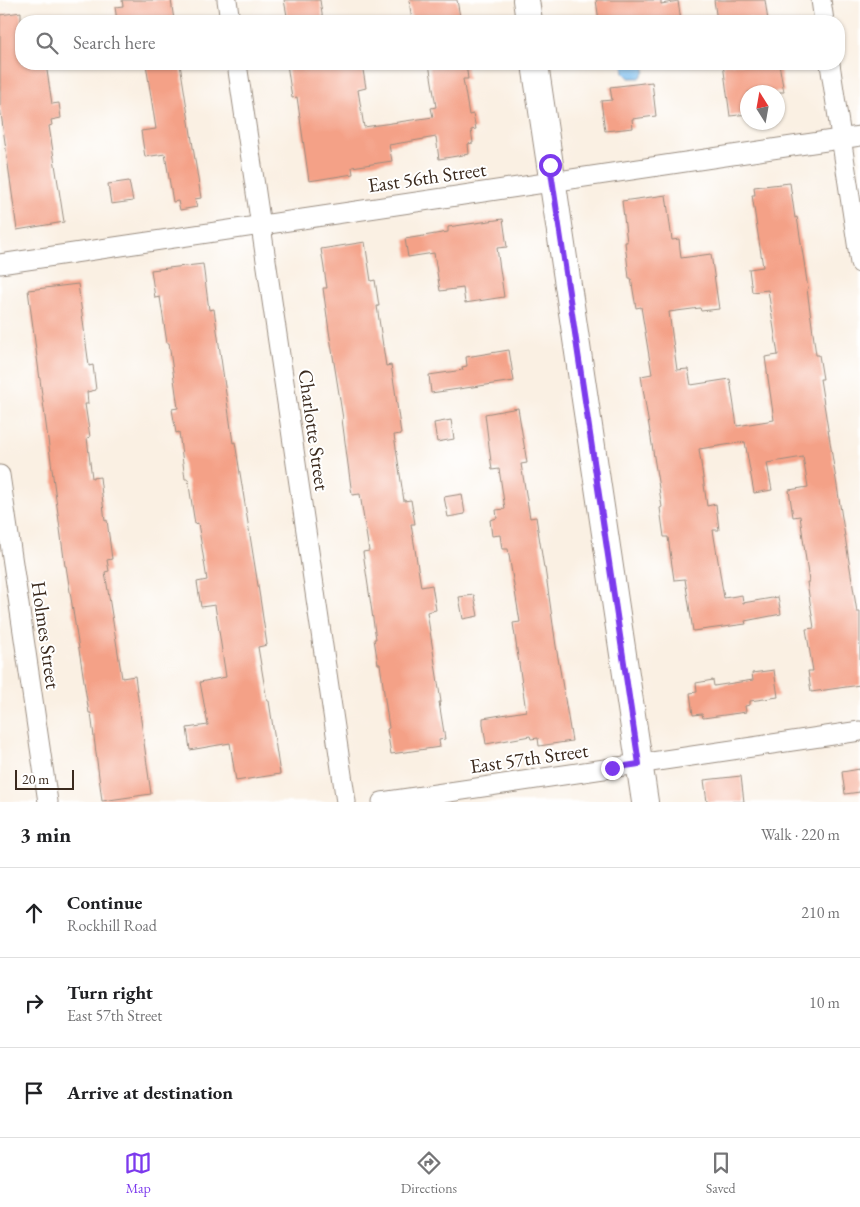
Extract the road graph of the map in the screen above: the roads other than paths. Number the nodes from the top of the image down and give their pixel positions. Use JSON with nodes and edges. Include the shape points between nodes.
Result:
{"nodes":[{"id":1,"x":227,"y":0,"type":"edge"},
{"id":2,"x":526,"y":0,"type":"edge"},
{"id":3,"x":821,"y":0,"type":"edge"},
{"id":4,"x":229,"y":15,"type":"edge"},
{"id":5,"x":528,"y":15,"type":"edge"},
{"id":6,"x":823,"y":15,"type":"edge"},
{"id":7,"x":237,"y":70,"type":"edge"},
{"id":8,"x":536,"y":70,"type":"edge"},
{"id":9,"x":832,"y":70,"type":"edge"},
{"id":10,"x":851,"y":137,"type":"edge"},
{"id":11,"x":552,"y":181,"type":"junction"},
{"id":12,"x":261,"y":224,"type":"junction"},
{"id":13,"x":860,"y":263,"type":"edge"},
{"id":14,"x":0,"y":264,"type":"edge"},
{"id":15,"x":0,"y":475,"type":"edge"},
{"id":16,"x":860,"y":732,"type":"edge"},
{"id":17,"x":639,"y":764,"type":"junction"},
{"id":18,"x":48,"y":802,"type":"edge"},
{"id":19,"x":346,"y":802,"type":"edge"},
{"id":20,"x":382,"y":802,"type":"edge"},
{"id":21,"x":645,"y":802,"type":"edge"}],
"edges":[{"from":1,"to":4,"type":"street"},
{"from":2,"to":5,"type":"main road"},
{"from":3,"to":6,"type":"street"},
{"from":7,"to":12,"type":"street","name":"Charlotte Street"},
{"from":8,"to":11,"type":"main road"},
{"from":9,"to":10,"type":"street"},
{"from":10,"to":11,"type":"street","name":"East 56th Street"},
{"from":10,"to":13,"type":"street"},
{"from":11,"to":12,"type":"street","name":"East 56th Street"},
{"from":11,"to":17,"type":"main road"},
{"from":12,"to":14,"type":"street","name":"East 56th Street"},
{"from":12,"to":19,"type":"street","name":"Charlotte Street"},
{"from":15,"to":18,"type":"street","name":"Holmes Street"},
{"from":16,"to":17,"type":"street","name":"East 57th Street"},
{"from":17,"to":20,"type":"street","name":"East 57th Street"},
{"from":17,"to":21,"type":"main road"}]}
